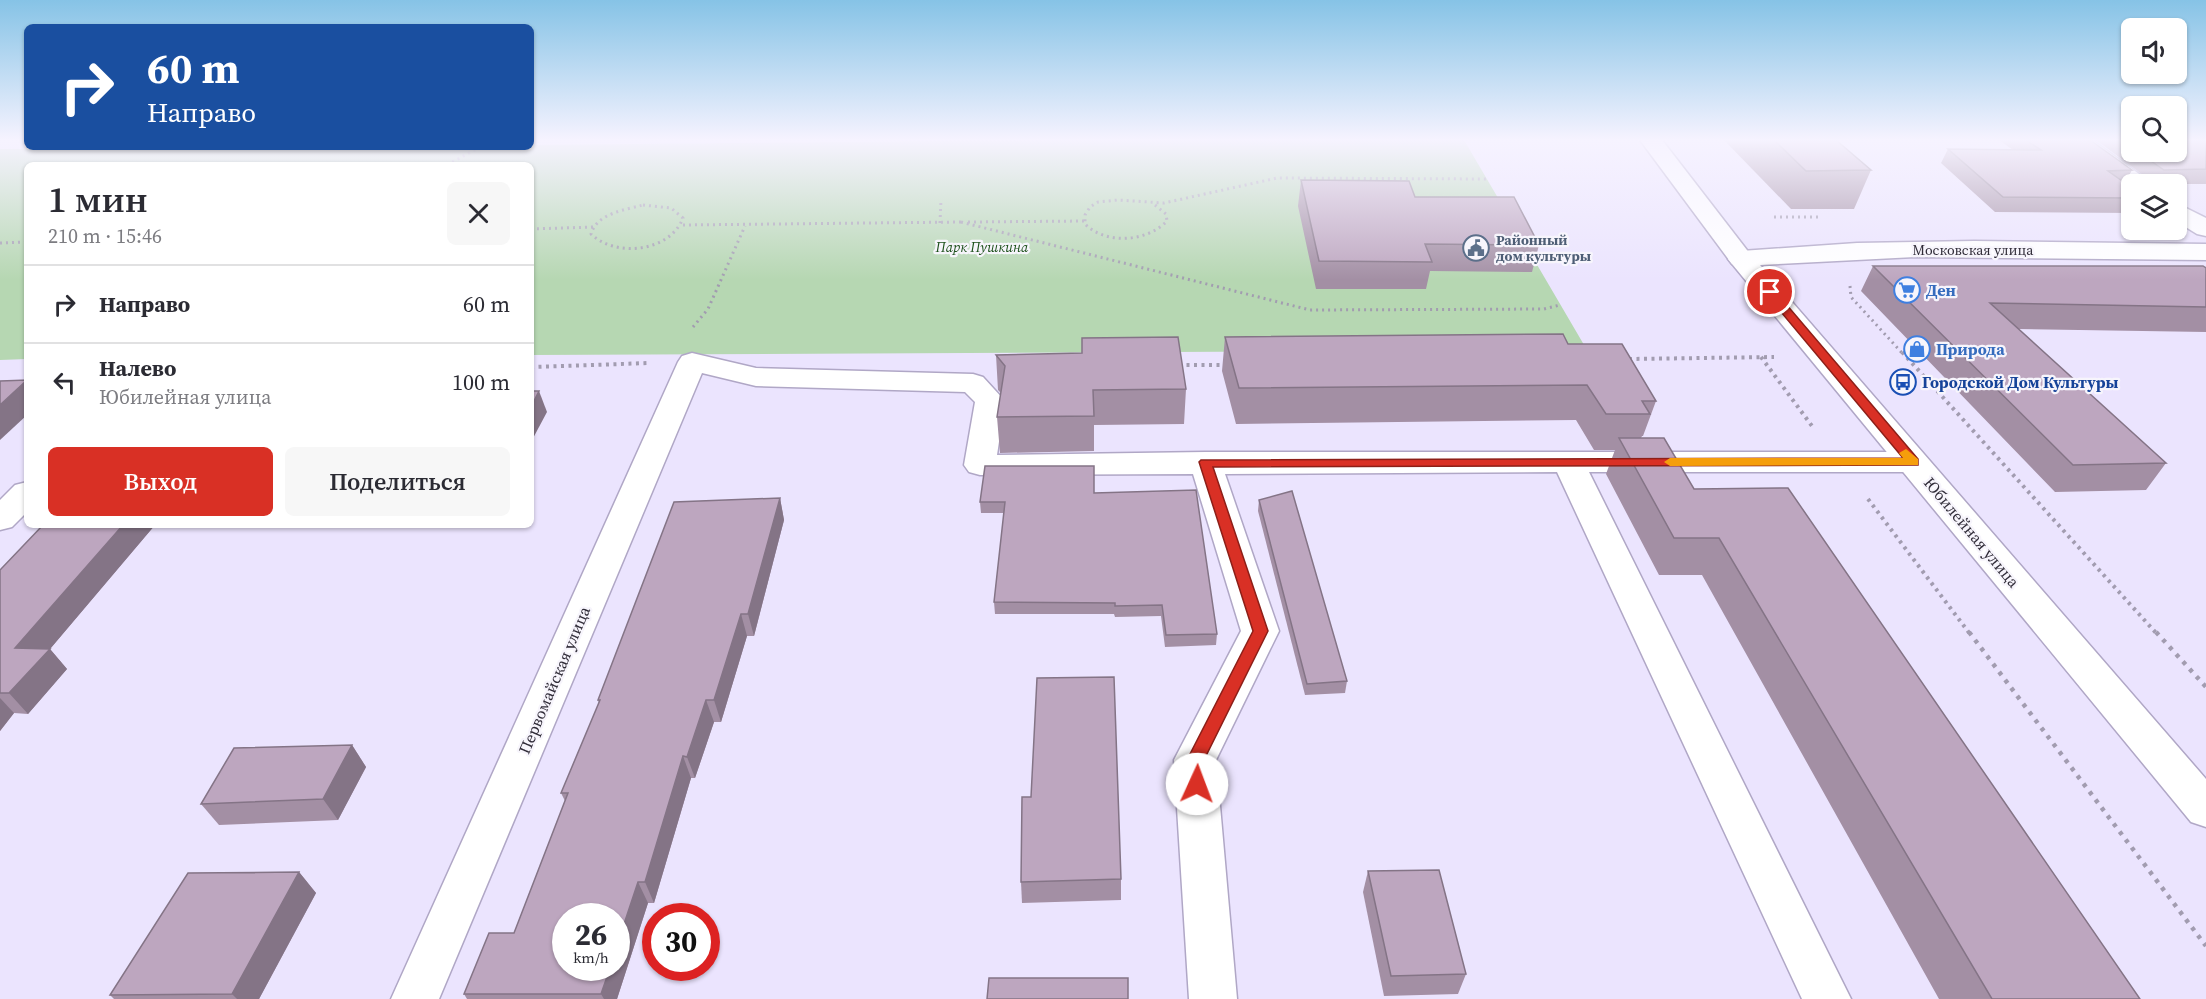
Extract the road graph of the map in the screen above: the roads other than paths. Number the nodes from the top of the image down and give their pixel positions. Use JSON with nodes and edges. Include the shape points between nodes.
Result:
{"nodes":[{"id":1,"x":1686,"y":187,"type":"edge"},
{"id":2,"x":2187,"y":217,"type":"edge"},
{"id":3,"x":2206,"y":230,"type":"edge"},
{"id":4,"x":2206,"y":252,"type":"edge"},
{"id":5,"x":1741,"y":259,"type":"junction"},
{"id":6,"x":1205,"y":462,"type":"junction"},
{"id":7,"x":1568,"y":462,"type":"junction"},
{"id":8,"x":1913,"y":462,"type":"junction"},
{"id":9,"x":24,"y":496,"type":"edge"},
{"id":10,"x":0,"y":519,"type":"edge"},
{"id":11,"x":2206,"y":809,"type":"edge"},
{"id":12,"x":415,"y":999,"type":"edge"},
{"id":13,"x":1213,"y":999,"type":"edge"},
{"id":14,"x":1827,"y":999,"type":"edge"}],
"edges":[{"from":1,"to":5,"type":"street","name":"Юбилейная улица"},
{"from":2,"to":3,"type":"street"},
{"from":4,"to":5,"type":"street","name":"Московская улица","via":[[1929,249],[1805,252]]},
{"from":5,"to":8,"type":"street","name":"Юбилейная улица"},
{"from":6,"to":7,"type":"street"},
{"from":6,"to":12,"type":"street","name":"Первомайская улица","via":[[980,465],[990,400],[973,383],[756,377],[678,362]]},
{"from":6,"to":13,"type":"street","via":[[1260,631],[1196,760]]},
{"from":7,"to":8,"type":"street"},
{"from":7,"to":14,"type":"street"},
{"from":8,"to":11,"type":"street","name":"Юбилейная улица"},
{"from":9,"to":10,"type":"street"}]}
